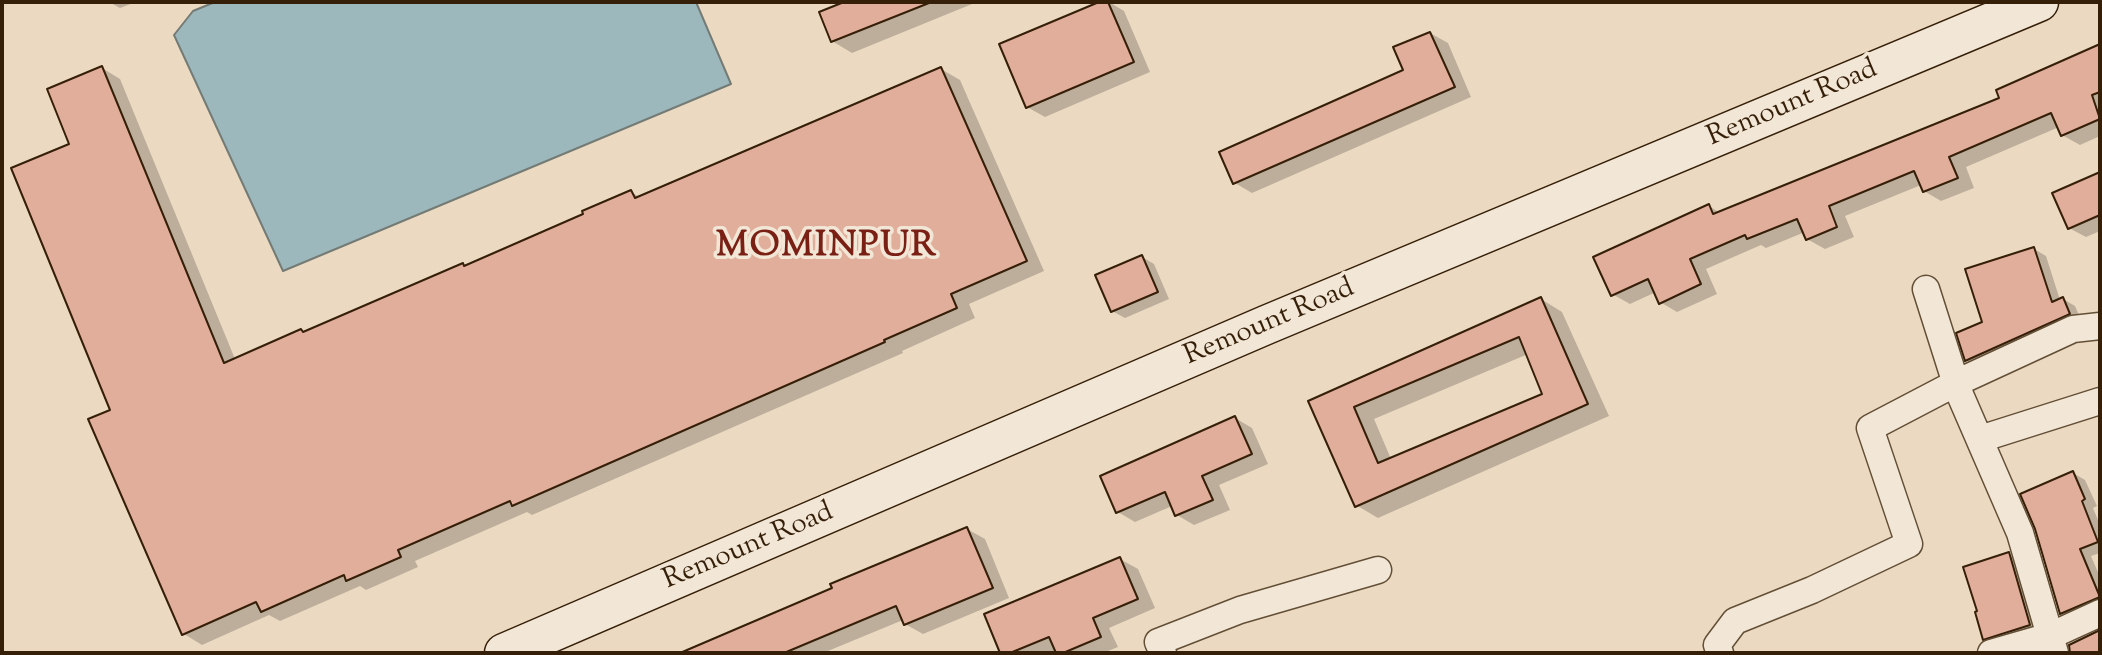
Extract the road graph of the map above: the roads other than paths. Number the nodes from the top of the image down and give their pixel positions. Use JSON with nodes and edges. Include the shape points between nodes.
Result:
{"nodes":[{"id":1,"x":2039,"y":2,"type":"edge"},
{"id":2,"x":1926,"y":289,"type":"dead end"},
{"id":3,"x":2100,"y":326,"type":"edge"},
{"id":4,"x":1956,"y":383,"type":"junction"},
{"id":5,"x":2100,"y":401,"type":"edge"},
{"id":6,"x":1980,"y":439,"type":"junction"},
{"id":7,"x":1378,"y":570,"type":"dead end"},
{"id":8,"x":2100,"y":613,"type":"edge"},
{"id":9,"x":2053,"y":645,"type":"edge"},
{"id":10,"x":1160,"y":648,"type":"edge"},
{"id":11,"x":503,"y":653,"type":"edge"},
{"id":12,"x":1720,"y":653,"type":"edge"},
{"id":13,"x":1991,"y":653,"type":"edge"}],
"edges":[{"from":1,"to":11,"type":"street","name":"Remount Road","via":[[1278,320]]},
{"from":2,"to":4,"type":"street"},
{"from":3,"to":4,"type":"street","via":[[2073,329]]},
{"from":4,"to":6,"type":"street"},
{"from":4,"to":12,"type":"street","via":[[1870,428],[1909,544],[1735,621],[1717,645]]},
{"from":5,"to":6,"type":"street"},
{"from":6,"to":9,"type":"street","via":[[2020,533]]},
{"from":7,"to":10,"type":"street","via":[[1240,610]]},
{"from":8,"to":9,"type":"street"},
{"from":9,"to":13,"type":"street"}]}
